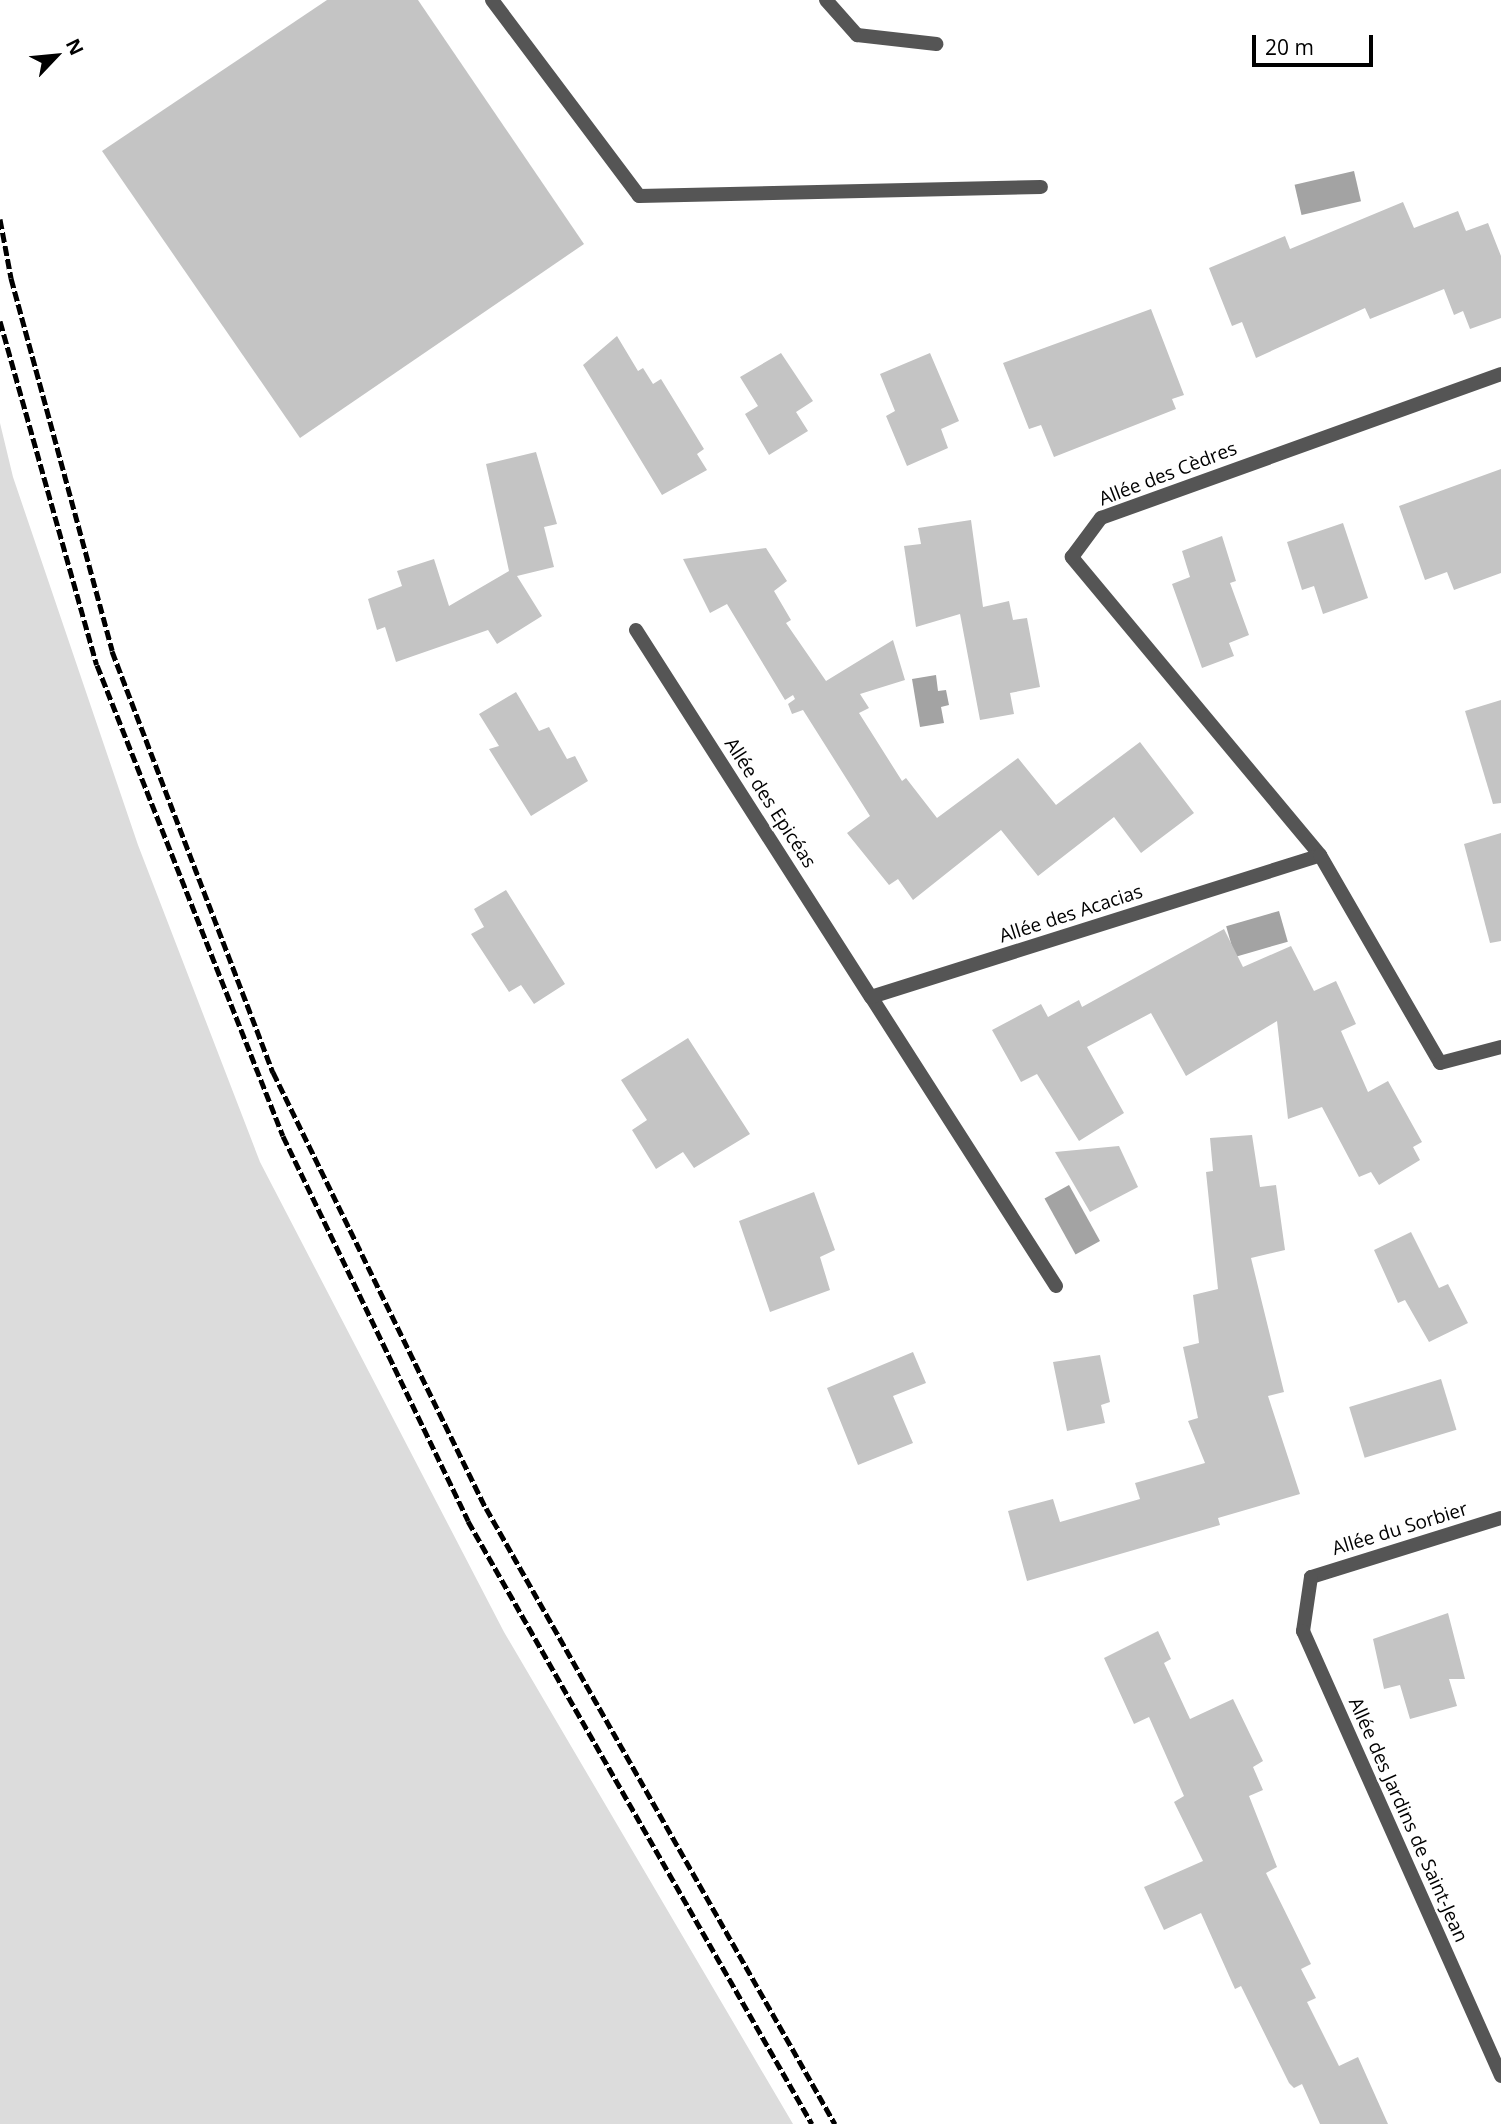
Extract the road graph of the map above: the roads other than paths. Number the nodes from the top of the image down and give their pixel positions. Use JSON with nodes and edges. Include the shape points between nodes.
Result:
{"nodes":[{"id":1,"x":492,"y":0,"type":"edge"},
{"id":2,"x":826,"y":0,"type":"edge"},
{"id":3,"x":936,"y":44,"type":"dead end"},
{"id":4,"x":1041,"y":187,"type":"dead end"},
{"id":5,"x":1501,"y":374,"type":"edge"},
{"id":6,"x":636,"y":630,"type":"dead end"},
{"id":7,"x":1320,"y":855,"type":"junction"},
{"id":8,"x":871,"y":997,"type":"junction"},
{"id":9,"x":1501,"y":1047,"type":"edge"},
{"id":10,"x":1056,"y":1286,"type":"dead end"},
{"id":11,"x":1501,"y":1518,"type":"edge"},
{"id":12,"x":1311,"y":1577,"type":"joint"},
{"id":13,"x":1501,"y":2076,"type":"edge"}],
"edges":[{"from":1,"to":4,"type":"street","via":[[639,196]]},
{"from":2,"to":3,"type":"street","via":[[857,35]]},
{"from":5,"to":7,"type":"street","name":"Allée des Cèdres","via":[[1101,518],[1072,557]]},
{"from":6,"to":8,"type":"street","name":"Allée des Epicéas"},
{"from":7,"to":8,"type":"street","name":"Allée des Acacias"},
{"from":7,"to":9,"type":"street","via":[[1440,1063]]},
{"from":8,"to":10,"type":"street"},
{"from":11,"to":12,"type":"street","name":"Allée du Sorbier"},
{"from":12,"to":13,"type":"street","name":"Allée des Jardins de Saint-Jean","via":[[1303,1631]]}]}
